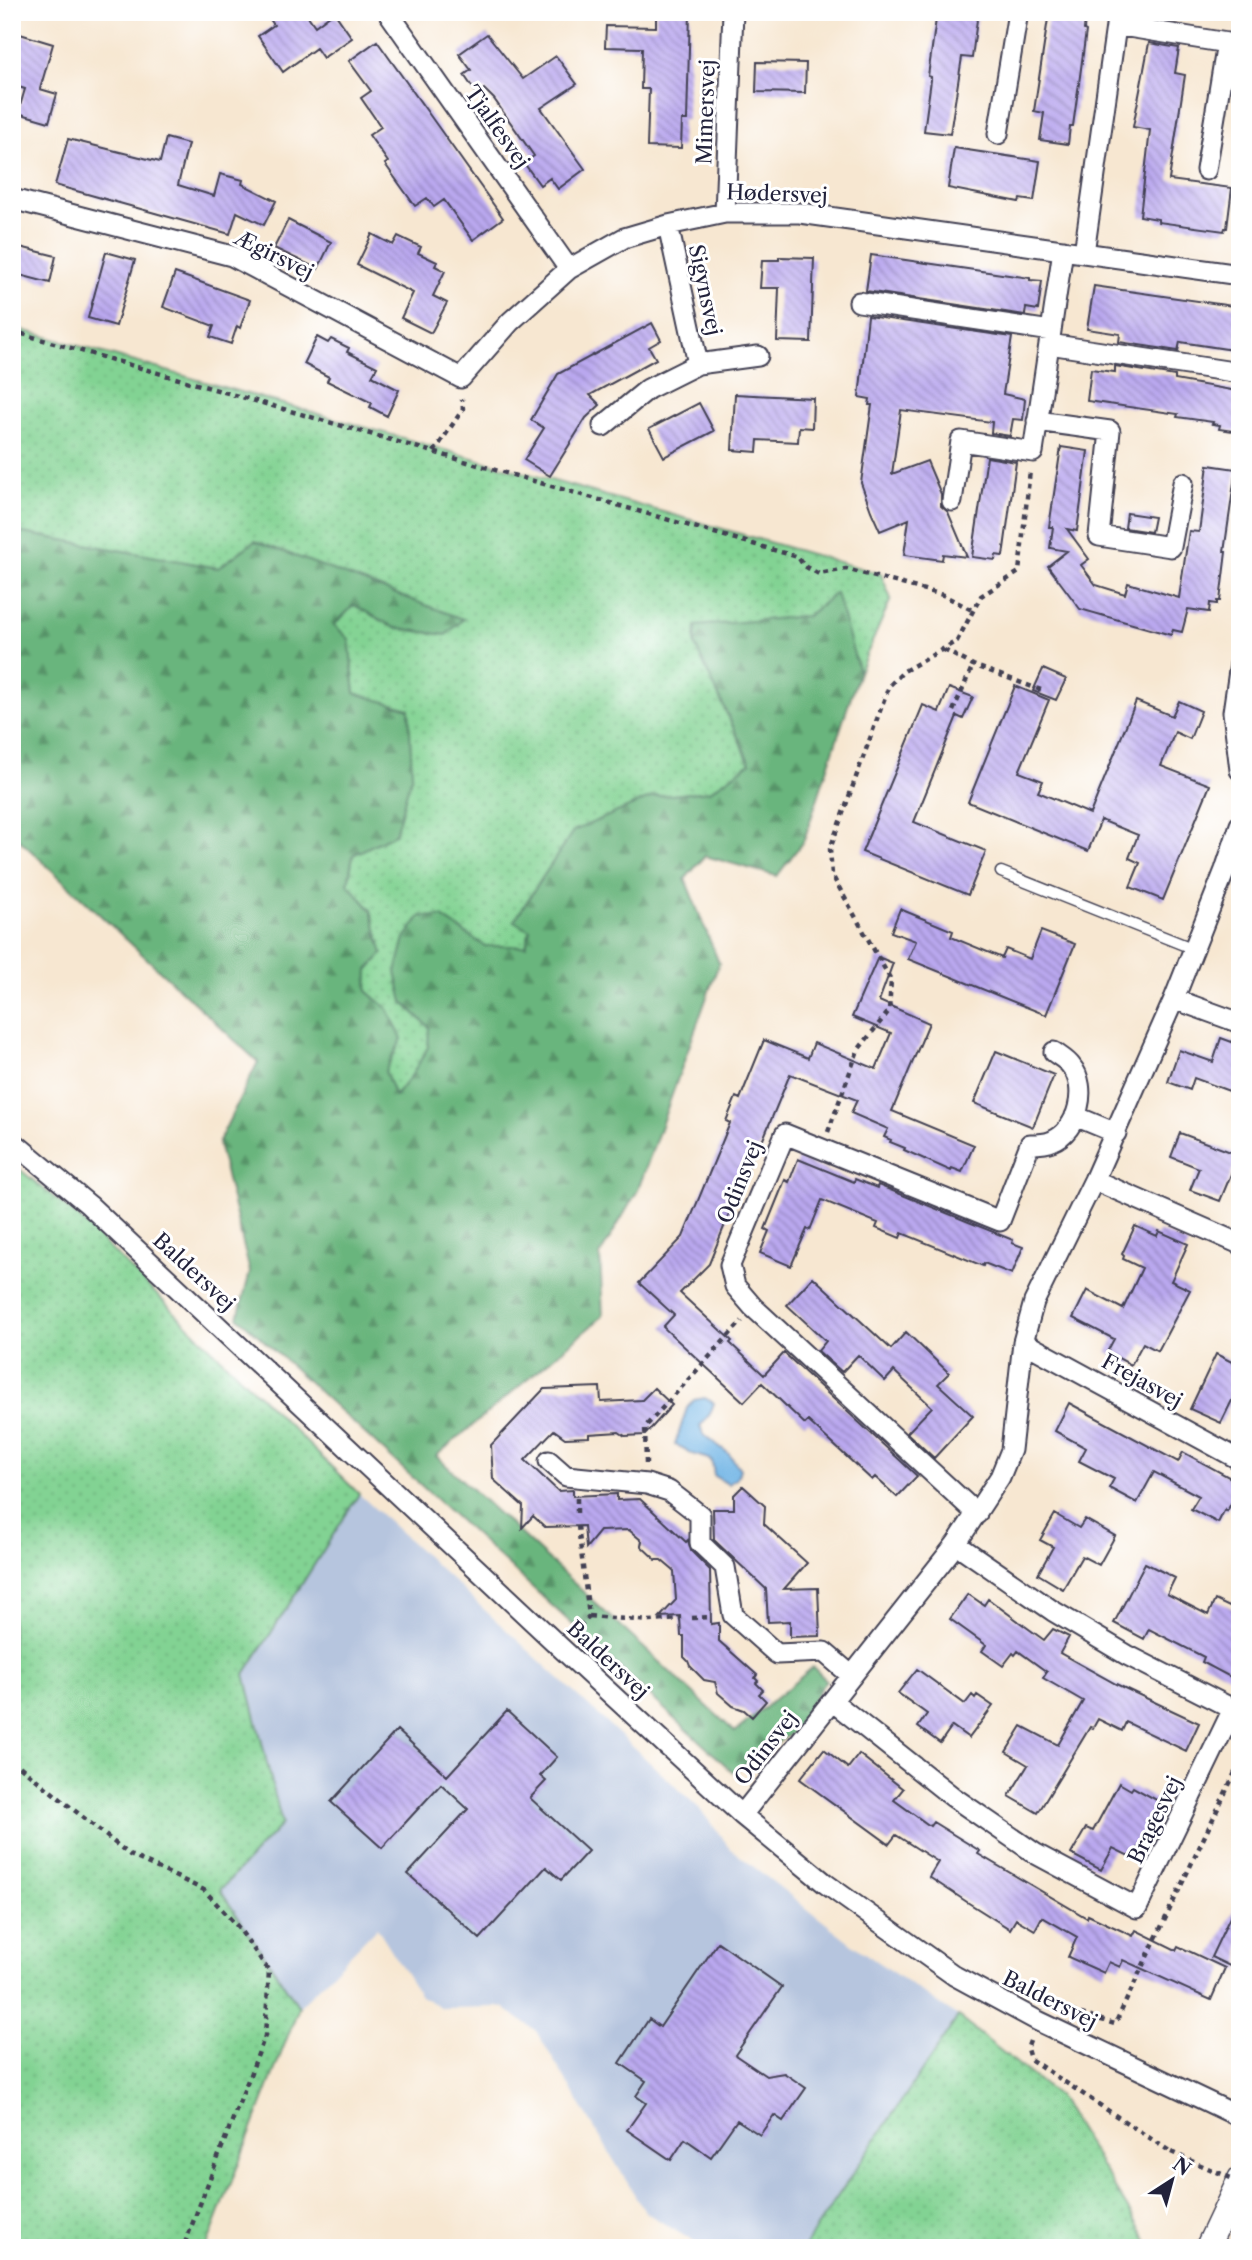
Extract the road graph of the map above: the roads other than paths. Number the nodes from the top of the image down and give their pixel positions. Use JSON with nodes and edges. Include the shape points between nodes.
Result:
{"nodes":[{"id":1,"x":388,"y":12,"type":"edge"},
{"id":2,"x":733,"y":12,"type":"edge"},
{"id":3,"x":1018,"y":12,"type":"edge"},
{"id":4,"x":1117,"y":18,"type":"edge"},
{"id":5,"x":998,"y":134,"type":"dead end"},
{"id":6,"x":1206,"y":170,"type":"dead end"},
{"id":7,"x":12,"y":199,"type":"edge"},
{"id":8,"x":725,"y":213,"type":"junction"},
{"id":9,"x":668,"y":225,"type":"junction"},
{"id":10,"x":1063,"y":250,"type":"junction"},
{"id":11,"x":1084,"y":253,"type":"junction"},
{"id":12,"x":569,"y":269,"type":"junction"},
{"id":13,"x":1240,"y":275,"type":"edge"},
{"id":14,"x":859,"y":302,"type":"dead end"},
{"id":15,"x":1050,"y":338,"type":"junction"},
{"id":16,"x":758,"y":356,"type":"dead end"},
{"id":17,"x":698,"y":364,"type":"junction"},
{"id":18,"x":1240,"y":373,"type":"edge"},
{"id":19,"x":461,"y":378,"type":"joint"},
{"id":20,"x":1037,"y":421,"type":"junction"},
{"id":21,"x":603,"y":426,"type":"dead end"},
{"id":22,"x":1183,"y":483,"type":"dead end"},
{"id":23,"x":952,"y":501,"type":"dead end"},
{"id":24,"x":1240,"y":664,"type":"edge"},
{"id":25,"x":1240,"y":770,"type":"edge"},
{"id":26,"x":1240,"y":825,"type":"edge"},
{"id":27,"x":1001,"y":872,"type":"dead end"},
{"id":28,"x":1194,"y":949,"type":"junction"},
{"id":29,"x":1174,"y":999,"type":"junction"},
{"id":30,"x":1240,"y":1023,"type":"edge"},
{"id":31,"x":1054,"y":1052,"type":"dead end"},
{"id":32,"x":1075,"y":1116,"type":"junction"},
{"id":33,"x":1116,"y":1133,"type":"junction"},
{"id":34,"x":12,"y":1141,"type":"edge"},
{"id":35,"x":1094,"y":1180,"type":"junction"},
{"id":36,"x":1240,"y":1244,"type":"edge"},
{"id":37,"x":1023,"y":1342,"type":"junction"},
{"id":38,"x":1240,"y":1460,"type":"edge"},
{"id":39,"x":549,"y":1461,"type":"dead end"},
{"id":40,"x":977,"y":1514,"type":"junction"},
{"id":41,"x":956,"y":1544,"type":"junction"},
{"id":42,"x":852,"y":1676,"type":"junction"},
{"id":43,"x":832,"y":1701,"type":"junction"},
{"id":44,"x":742,"y":1815,"type":"junction"},
{"id":45,"x":1240,"y":2117,"type":"edge"},
{"id":46,"x":1240,"y":2180,"type":"edge"},
{"id":47,"x":1208,"y":2248,"type":"edge"}],
"edges":[{"from":1,"to":12,"type":"street","name":"Tjalfesvej"},
{"from":2,"to":8,"type":"street","name":"Mimersvej"},
{"from":3,"to":5,"type":"street"},
{"from":4,"to":6,"type":"street","via":[[1227,43]]},
{"from":4,"to":11,"type":"street"},
{"from":7,"to":19,"type":"street","name":"Ægirsvej","via":[[232,256]]},
{"from":8,"to":9,"type":"street","name":"Hødersvej"},
{"from":8,"to":10,"type":"street","name":"Hødersvej","via":[[800,213]]},
{"from":9,"to":12,"type":"street","name":"Hødersvej","via":[[624,238]]},
{"from":9,"to":17,"type":"street","name":"Sigynsvej"},
{"from":10,"to":11,"type":"street","name":"Hødersvej"},
{"from":10,"to":15,"type":"street"},
{"from":11,"to":13,"type":"street","name":"Hødersvej"},
{"from":12,"to":19,"type":"street","name":"Hødersvej","via":[[510,322]]},
{"from":14,"to":15,"type":"street"},
{"from":15,"to":18,"type":"street"},
{"from":15,"to":20,"type":"street"},
{"from":16,"to":17,"type":"street","name":"Sigynsvej"},
{"from":17,"to":21,"type":"street","name":"Sigynsvej","via":[[648,389]]},
{"from":20,"to":22,"type":"street","via":[[1110,431],[1099,536],[1171,547]]},
{"from":20,"to":23,"type":"street","via":[[1033,452],[961,441]]},
{"from":24,"to":25,"type":"street","via":[[1233,712]]},
{"from":26,"to":28,"type":"street","name":"Odinsvej"},
{"from":27,"to":28,"type":"lane"},
{"from":28,"to":29,"type":"street","name":"Odinsvej"},
{"from":29,"to":30,"type":"street"},
{"from":29,"to":33,"type":"street","name":"Odinsvej"},
{"from":31,"to":32,"type":"street","via":[[1071,1065],[1078,1078],[1080,1100]]},
{"from":32,"to":33,"type":"street"},
{"from":32,"to":40,"type":"street","name":"Odinsvej","via":[[1066,1132],[1052,1142],[1030,1144],[1000,1221],[785,1133],[730,1265],[735,1286],[753,1307]]},
{"from":33,"to":35,"type":"street","name":"Odinsvej"},
{"from":34,"to":44,"type":"street","name":"Baldersvej","via":[[89,1205]]},
{"from":35,"to":36,"type":"street"},
{"from":35,"to":37,"type":"street","name":"Odinsvej","via":[[1034,1302]]},
{"from":37,"to":38,"type":"street","name":"Frejasvej"},
{"from":37,"to":40,"type":"street","name":"Odinsvej","via":[[1011,1450]]},
{"from":39,"to":42,"type":"street","via":[[566,1476],[648,1484],[670,1491],[700,1515],[700,1543],[725,1567],[733,1615],[777,1654],[824,1652]]},
{"from":40,"to":41,"type":"street","name":"Odinsvej"},
{"from":41,"to":42,"type":"street","name":"Odinsvej"},
{"from":41,"to":43,"type":"street","name":"Bragesvej","via":[[1063,1617],[1233,1709],[1137,1908],[1036,1854],[963,1804]]},
{"from":42,"to":43,"type":"street","name":"Odinsvej"},
{"from":43,"to":44,"type":"street","name":"Odinsvej"},
{"from":44,"to":45,"type":"street","name":"Baldersvej","via":[[826,1884],[955,1976],[1038,2021]]},
{"from":46,"to":47,"type":"street"}]}
